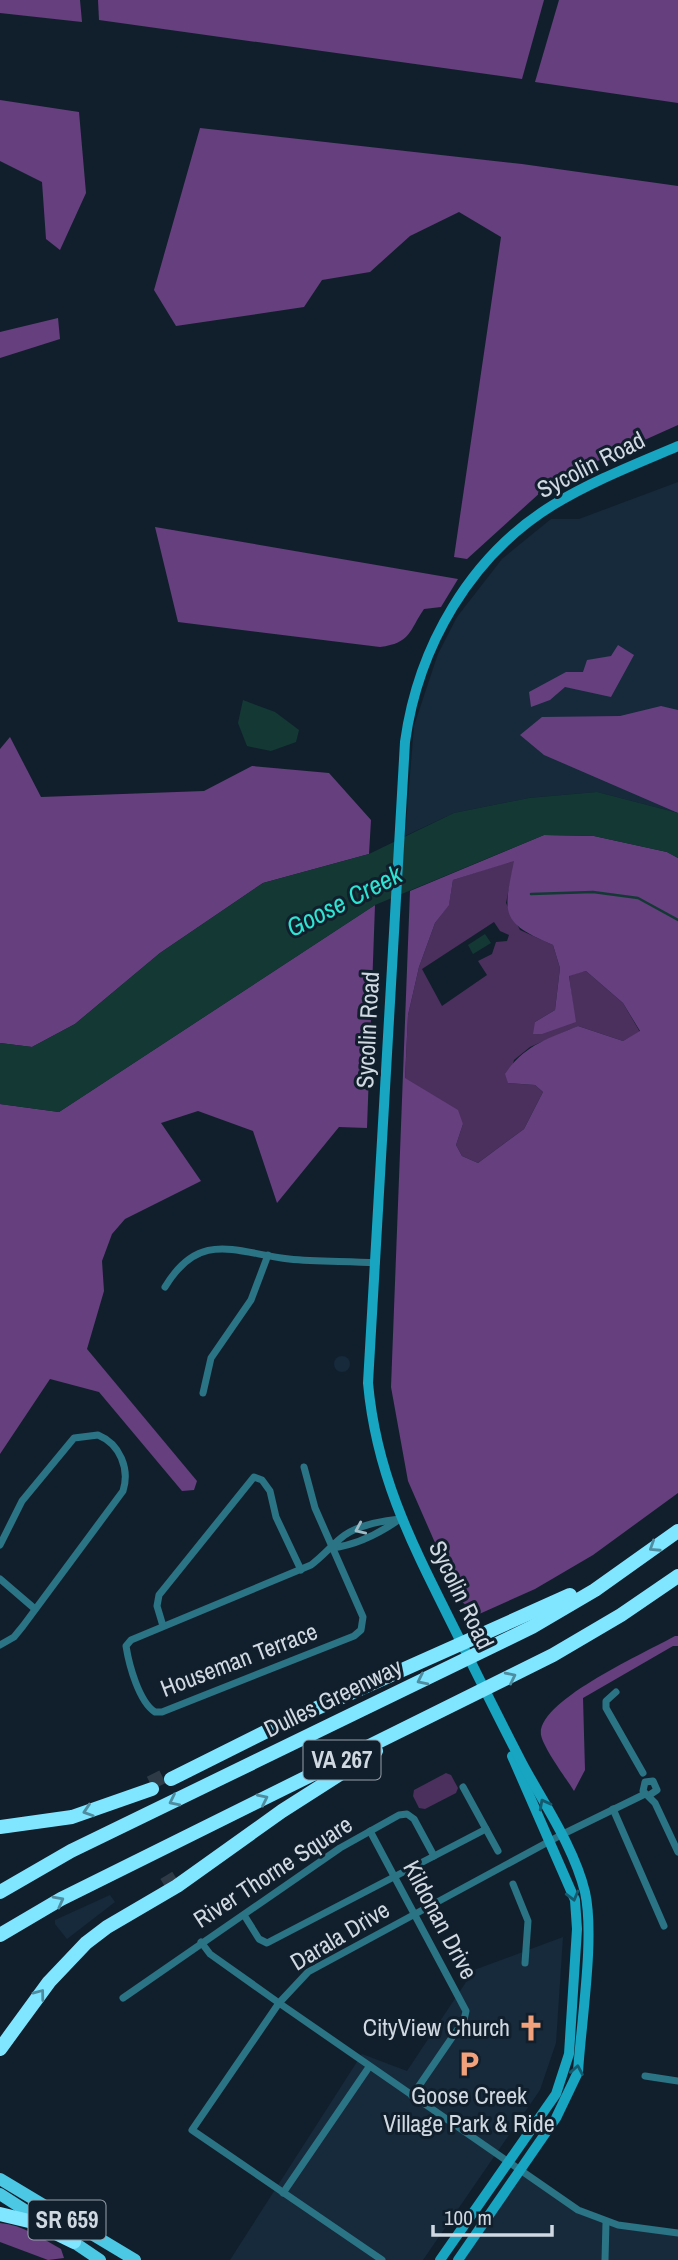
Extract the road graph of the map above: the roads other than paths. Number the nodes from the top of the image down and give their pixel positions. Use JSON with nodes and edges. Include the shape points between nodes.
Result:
{"nodes":[{"id":1,"x":678,"y":446,"type":"edge"},
{"id":2,"x":268,"y":1255,"type":"junction"},
{"id":3,"x":376,"y":1263,"type":"junction"},
{"id":4,"x":165,"y":1287,"type":"dead end"},
{"id":5,"x":203,"y":1393,"type":"dead end"},
{"id":6,"x":304,"y":1467,"type":"dead end"},
{"id":7,"x":400,"y":1519,"type":"junction"},
{"id":8,"x":678,"y":1531,"type":"edge"},
{"id":9,"x":0,"y":1545,"type":"edge"},
{"id":10,"x":332,"y":1548,"type":"junction"},
{"id":11,"x":630,"y":1563,"type":"junction"},
{"id":12,"x":301,"y":1570,"type":"junction"},
{"id":13,"x":678,"y":1576,"type":"edge"},
{"id":14,"x":0,"y":1579,"type":"edge"},
{"id":15,"x":35,"y":1609,"type":"junction"},
{"id":16,"x":163,"y":1626,"type":"junction"},
{"id":17,"x":0,"y":1645,"type":"edge"},
{"id":18,"x":616,"y":1692,"type":"dead end"},
{"id":19,"x":424,"y":1719,"type":"junction"},
{"id":20,"x":499,"y":1720,"type":"junction"},
{"id":21,"x":169,"y":1777,"type":"tunnel mouth"},
{"id":22,"x":151,"y":1786,"type":"tunnel mouth"},
{"id":23,"x":463,"y":1787,"type":"dead end"},
{"id":24,"x":646,"y":1791,"type":"junction"},
{"id":25,"x":613,"y":1809,"type":"junction"},
{"id":26,"x":0,"y":1827,"type":"edge"},
{"id":27,"x":486,"y":1829,"type":"junction"},
{"id":28,"x":370,"y":1831,"type":"junction"},
{"id":29,"x":561,"y":1835,"type":"junction"},
{"id":30,"x":549,"y":1842,"type":"junction"},
{"id":31,"x":498,"y":1852,"type":"dead end"},
{"id":32,"x":678,"y":1852,"type":"edge"},
{"id":33,"x":434,"y":1856,"type":"junction"},
{"id":34,"x":198,"y":1871,"type":"junction"},
{"id":35,"x":182,"y":1874,"type":"tunnel mouth"},
{"id":36,"x":395,"y":1877,"type":"junction"},
{"id":37,"x":513,"y":1884,"type":"dead end"},
{"id":38,"x":164,"y":1885,"type":"tunnel mouth"},
{"id":39,"x":0,"y":1892,"type":"edge"},
{"id":40,"x":139,"y":1908,"type":"junction"},
{"id":41,"x":416,"y":1914,"type":"junction"},
{"id":42,"x":244,"y":1915,"type":"junction"},
{"id":43,"x":664,"y":1926,"type":"dead end"},
{"id":44,"x":0,"y":1935,"type":"edge"},
{"id":45,"x":201,"y":1942,"type":"junction"},
{"id":46,"x":525,"y":1963,"type":"dead end"},
{"id":47,"x":123,"y":1998,"type":"dead end"},
{"id":48,"x":279,"y":2003,"type":"junction"},
{"id":49,"x":0,"y":2049,"type":"edge"},
{"id":50,"x":369,"y":2067,"type":"junction"},
{"id":51,"x":645,"y":2076,"type":"dead end"},
{"id":52,"x":678,"y":2081,"type":"edge"},
{"id":53,"x":412,"y":2096,"type":"junction"},
{"id":54,"x":508,"y":2163,"type":"junction"},
{"id":55,"x":519,"y":2171,"type":"junction"},
{"id":56,"x":0,"y":2179,"type":"edge"},
{"id":57,"x":283,"y":2193,"type":"junction"},
{"id":58,"x":0,"y":2194,"type":"edge"},
{"id":59,"x":0,"y":2214,"type":"edge"},
{"id":60,"x":606,"y":2222,"type":"junction"},
{"id":61,"x":678,"y":2234,"type":"edge"},
{"id":62,"x":74,"y":2242,"type":"junction"},
{"id":63,"x":100,"y":2260,"type":"edge"},
{"id":64,"x":135,"y":2260,"type":"edge"},
{"id":65,"x":382,"y":2260,"type":"edge"},
{"id":66,"x":440,"y":2260,"type":"edge"},
{"id":67,"x":458,"y":2260,"type":"edge"},
{"id":68,"x":605,"y":2260,"type":"edge"}],
"edges":[{"from":1,"to":3,"type":"main road","name":"Sycolin Road","via":[[550,507],[511,537],[475,575],[449,612],[413,697],[405,742]]},
{"from":2,"to":3,"type":"street"},
{"from":2,"to":4,"type":"street","via":[[230,1247],[207,1250],[180,1266]]},
{"from":2,"to":5,"type":"street","via":[[251,1300],[211,1358]]},
{"from":3,"to":7,"type":"main road","name":"Sycolin Road","via":[[368,1382],[381,1465]]},
{"from":6,"to":10,"type":"street"},
{"from":7,"to":10,"type":"street","name":"Houseman Terrace","via":[[382,1531]]},
{"from":7,"to":20,"type":"main road","name":"Sycolin Road"},
{"from":8,"to":11,"type":"highway","name":"Dulles Greenway","number":"VA 267","one_way":true},
{"from":9,"to":15,"type":"street","via":[[22,1501],[75,1438],[97,1435],[111,1443],[125,1467],[123,1491]]},
{"from":10,"to":12,"type":"street","name":"Houseman Terrace"},
{"from":10,"to":16,"type":"street","name":"Houseman Terrace","via":[[363,1617],[354,1636],[158,1713],[147,1706],[126,1646]]},
{"from":11,"to":21,"type":"highway","via":[[561,1600]]},
{"from":11,"to":39,"type":"highway","name":"Dulles Greenway","number":"VA 267","one_way":true,"via":[[532,1627],[71,1851]]},
{"from":12,"to":16,"type":"street","name":"Houseman Terrace"},
{"from":12,"to":16,"type":"street","via":[[276,1517],[270,1491],[259,1478],[248,1482],[159,1595]]},
{"from":19,"to":13,"type":"highway","number":"VA 267","one_way":true,"via":[[565,1648]]},
{"from":14,"to":15,"type":"street"},
{"from":15,"to":17,"type":"street","via":[[14,1637]]},
{"from":18,"to":24,"type":"street","via":[[606,1701],[606,1708],[643,1773]]},
{"from":19,"to":34,"type":"highway"},
{"from":44,"to":19,"type":"highway","number":"VA 267","one_way":true,"via":[[61,1899]]},
{"from":29,"to":20,"type":"main road","name":"Sycolin Road","one_way":true},
{"from":20,"to":30,"type":"main road","name":"Sycolin Road"},
{"from":22,"to":26,"type":"highway","one_way":true,"via":[[62,1819]]},
{"from":23,"to":27,"type":"street"},
{"from":24,"to":25,"type":"street","name":"Darala Drive"},
{"from":24,"to":32,"type":"street"},
{"from":25,"to":29,"type":"street","name":"Darala Drive"},
{"from":25,"to":43,"type":"street"},
{"from":27,"to":31,"type":"street"},
{"from":27,"to":33,"type":"street"},
{"from":28,"to":33,"type":"street","name":"River Thorne Square","via":[[407,1814]]},
{"from":28,"to":36,"type":"street","name":"Kildonan Drive"},
{"from":28,"to":42,"type":"street","name":"River Thorne Square"},
{"from":29,"to":30,"type":"street","name":"Darala Drive"},
{"from":55,"to":29,"type":"main road","name":"Sycolin Road","one_way":true,"via":[[556,2118],[578,2072],[587,1905]]},
{"from":30,"to":41,"type":"street","name":"Darala Drive"},
{"from":30,"to":54,"type":"main road","name":"Sycolin Road","one_way":true,"via":[[570,1886],[577,1914],[569,2054],[555,2094]]},
{"from":33,"to":36,"type":"street"},
{"from":34,"to":35,"type":"highway"},
{"from":34,"to":40,"type":"highway"},
{"from":36,"to":41,"type":"street","name":"Kildonan Drive"},
{"from":36,"to":42,"type":"street","via":[[267,1943],[259,1939]]},
{"from":37,"to":46,"type":"street","via":[[528,1922]]},
{"from":38,"to":40,"type":"highway"},
{"from":49,"to":40,"type":"highway","one_way":true,"via":[[64,1964],[107,1927]]},
{"from":41,"to":48,"type":"street","name":"Darala Drive","via":[[308,1972]]},
{"from":41,"to":53,"type":"street","name":"Kildonan Drive","via":[[466,2016]]},
{"from":42,"to":45,"type":"street","name":"River Thorne Square"},
{"from":45,"to":47,"type":"street","name":"River Thorne Square"},
{"from":45,"to":48,"type":"street","via":[[210,1954]]},
{"from":48,"to":50,"type":"street"},
{"from":48,"to":57,"type":"street","name":"Darala Drive","via":[[192,2130]]},
{"from":50,"to":53,"type":"street"},
{"from":50,"to":57,"type":"street"},
{"from":51,"to":52,"type":"street"},
{"from":53,"to":54,"type":"street"},
{"from":54,"to":55,"type":"street"},
{"from":54,"to":66,"type":"main road","name":"Sycolin Road"},
{"from":55,"to":60,"type":"street","via":[[578,2210]]},
{"from":55,"to":67,"type":"main road","name":"Sycolin Road"},
{"from":56,"to":64,"type":"main road","number":"SR 659"},
{"from":57,"to":65,"type":"street"},
{"from":58,"to":62,"type":"main road","number":"SR 659"},
{"from":59,"to":62,"type":"highway","via":[[33,2222]]},
{"from":60,"to":61,"type":"street"},
{"from":60,"to":68,"type":"street"},
{"from":62,"to":63,"type":"main road","number":"SR 659"}]}
